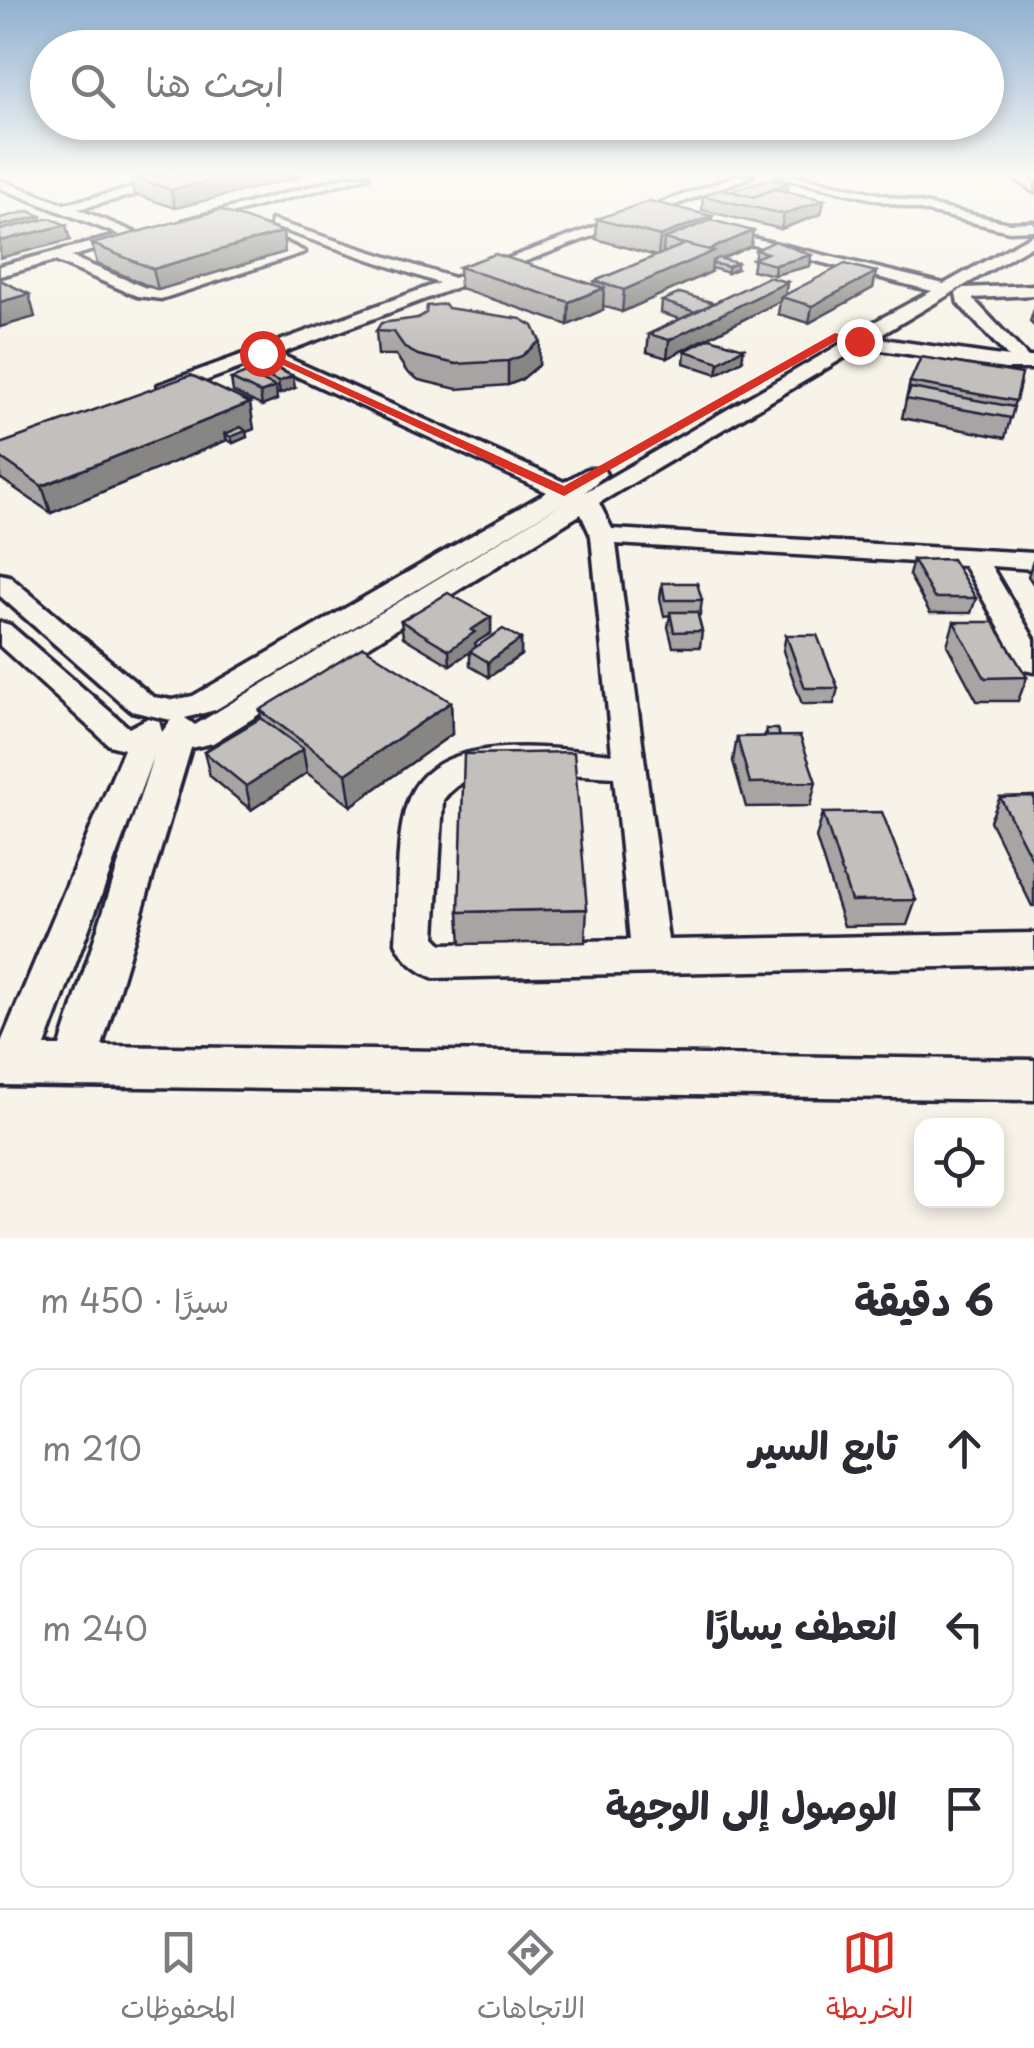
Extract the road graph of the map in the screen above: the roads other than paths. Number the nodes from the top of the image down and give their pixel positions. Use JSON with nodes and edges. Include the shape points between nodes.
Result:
{"nodes":[{"id":1,"x":131,"y":234,"type":"edge"},
{"id":2,"x":139,"y":234,"type":"edge"},
{"id":3,"x":260,"y":234,"type":"edge"},
{"id":4,"x":277,"y":234,"type":"edge"},
{"id":5,"x":308,"y":234,"type":"edge"},
{"id":6,"x":588,"y":234,"type":"edge"},
{"id":7,"x":728,"y":234,"type":"edge"},
{"id":8,"x":1019,"y":234,"type":"edge"},
{"id":9,"x":134,"y":235,"type":"junction"},
{"id":10,"x":265,"y":237,"type":"junction"},
{"id":11,"x":56,"y":256,"type":"junction"},
{"id":12,"x":0,"y":271,"type":"edge"},
{"id":13,"x":454,"y":283,"type":"junction"},
{"id":14,"x":937,"y":287,"type":"junction"},
{"id":15,"x":1034,"y":290,"type":"edge"},
{"id":16,"x":849,"y":338,"type":"junction"},
{"id":17,"x":1022,"y":352,"type":"edge"},
{"id":18,"x":262,"y":353,"type":"junction"},
{"id":19,"x":150,"y":394,"type":"edge"},
{"id":20,"x":575,"y":496,"type":"junction"},
{"id":21,"x":602,"y":536,"type":"junction"},
{"id":22,"x":974,"y":558,"type":"junction"},
{"id":23,"x":1034,"y":561,"type":"edge"},
{"id":24,"x":0,"y":582,"type":"edge"},
{"id":25,"x":0,"y":630,"type":"edge"},
{"id":26,"x":1034,"y":664,"type":"edge"},
{"id":27,"x":165,"y":726,"type":"junction"},
{"id":28,"x":630,"y":768,"type":"junction"},
{"id":29,"x":1034,"y":949,"type":"edge"},
{"id":30,"x":650,"y":958,"type":"junction"},
{"id":31,"x":8,"y":1065,"type":"edge"},
{"id":32,"x":75,"y":1065,"type":"junction"},
{"id":33,"x":1034,"y":1080,"type":"edge"}],
"edges":[{"from":1,"to":9,"type":"street"},
{"from":2,"to":9,"type":"street"},
{"from":3,"to":10,"type":"street"},
{"from":4,"to":10,"type":"street"},
{"from":5,"to":13,"type":"street"},
{"from":6,"to":13,"type":"street"},
{"from":7,"to":14,"type":"street"},
{"from":8,"to":14,"type":"street"},
{"from":9,"to":11,"type":"street"},
{"from":10,"to":11,"type":"street","via":[[298,252],[160,294]]},
{"from":11,"to":12,"type":"street"},
{"from":13,"to":18,"type":"street"},
{"from":14,"to":16,"type":"street"},
{"from":15,"to":17,"type":"street","via":[[964,293]]},
{"from":16,"to":17,"type":"street"},
{"from":16,"to":20,"type":"street"},
{"from":18,"to":19,"type":"street"},
{"from":18,"to":20,"type":"street"},
{"from":20,"to":21,"type":"street"},
{"from":20,"to":27,"type":"street","via":[[223,724]]},
{"from":21,"to":22,"type":"street"},
{"from":21,"to":28,"type":"street"},
{"from":22,"to":23,"type":"street"},
{"from":22,"to":26,"type":"street"},
{"from":24,"to":27,"type":"street"},
{"from":25,"to":27,"type":"street","via":[[120,736]]},
{"from":27,"to":31,"type":"street"},
{"from":27,"to":32,"type":"street"},
{"from":28,"to":30,"type":"street"},
{"from":28,"to":30,"type":"street","via":[[486,760],[449,770],[426,797],[414,943],[434,961]]},
{"from":29,"to":30,"type":"street"},
{"from":31,"to":32,"type":"street"},
{"from":32,"to":33,"type":"street"}]}
